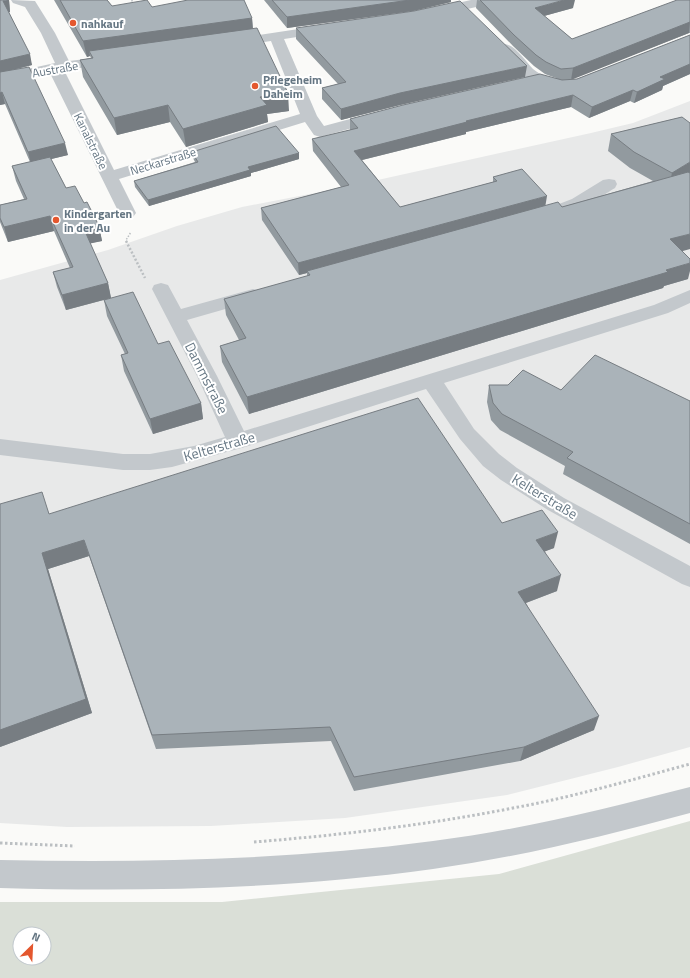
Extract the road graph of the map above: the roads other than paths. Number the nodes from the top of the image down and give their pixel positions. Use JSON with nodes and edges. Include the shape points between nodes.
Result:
{"nodes":[{"id":1,"x":18,"y":0,"type":"edge"},
{"id":2,"x":489,"y":0,"type":"edge"},
{"id":3,"x":465,"y":7,"type":"edge"},
{"id":4,"x":420,"y":14,"type":"edge"},
{"id":5,"x":337,"y":27,"type":"edge"},
{"id":6,"x":276,"y":36,"type":"junction"},
{"id":7,"x":494,"y":37,"type":"edge"},
{"id":8,"x":221,"y":44,"type":"edge"},
{"id":9,"x":126,"y":58,"type":"edge"},
{"id":10,"x":59,"y":67,"type":"junction"},
{"id":11,"x":0,"y":79,"type":"edge"},
{"id":12,"x":538,"y":80,"type":"junction"},
{"id":13,"x":520,"y":84,"type":"edge"},
{"id":14,"x":574,"y":85,"type":"edge"},
{"id":15,"x":393,"y":113,"type":"edge"},
{"id":16,"x":309,"y":116,"type":"junction"},
{"id":17,"x":109,"y":177,"type":"junction"},
{"id":18,"x":609,"y":184,"type":"dead end"},
{"id":19,"x":127,"y":213,"type":"road end"},
{"id":20,"x":535,"y":218,"type":"edge"},
{"id":21,"x":161,"y":289,"type":"road end"},
{"id":22,"x":265,"y":292,"type":"edge"},
{"id":23,"x":690,"y":296,"type":"edge"},
{"id":24,"x":175,"y":317,"type":"junction"},
{"id":25,"x":431,"y":380,"type":"junction"},
{"id":26,"x":238,"y":441,"type":"junction"},
{"id":27,"x":0,"y":447,"type":"edge"},
{"id":28,"x":690,"y":577,"type":"edge"},
{"id":29,"x":690,"y":800,"type":"edge"},
{"id":30,"x":0,"y":874,"type":"edge"}],
"edges":[{"from":1,"to":10,"type":"street","name":"Kanalstraße","via":[[30,4],[48,33]]},
{"from":2,"to":3,"type":"street"},
{"from":3,"to":4,"type":"street"},
{"from":5,"to":6,"type":"street"},
{"from":6,"to":8,"type":"street"},
{"from":6,"to":16,"type":"street"},
{"from":7,"to":12,"type":"street"},
{"from":9,"to":10,"type":"street","name":"Austraße"},
{"from":10,"to":11,"type":"street","name":"Austraße"},
{"from":10,"to":17,"type":"street","name":"Kanalstraße"},
{"from":12,"to":13,"type":"street"},
{"from":12,"to":14,"type":"street","via":[[554,86]]},
{"from":15,"to":16,"type":"street","via":[[320,132]]},
{"from":16,"to":17,"type":"street","name":"Neckarstraße"},
{"from":17,"to":19,"type":"street","name":"Kanalstraße"},
{"from":18,"to":20,"type":"street","via":[[568,208]]},
{"from":21,"to":24,"type":"street","name":"Dammstraße"},
{"from":22,"to":24,"type":"street"},
{"from":23,"to":25,"type":"street","name":"Kelterstraße","via":[[661,309]]},
{"from":24,"to":26,"type":"street","name":"Dammstraße"},
{"from":25,"to":26,"type":"street","name":"Kelterstraße"},
{"from":25,"to":28,"type":"street","name":"Kelterstraße","via":[[467,434],[491,460],[509,474],[556,504]]},
{"from":26,"to":27,"type":"street","name":"Kelterstraße","via":[[194,454],[150,462],[123,462]]},
{"from":29,"to":30,"type":"street","via":[[590,827],[525,840],[355,864],[171,876]]}]}
